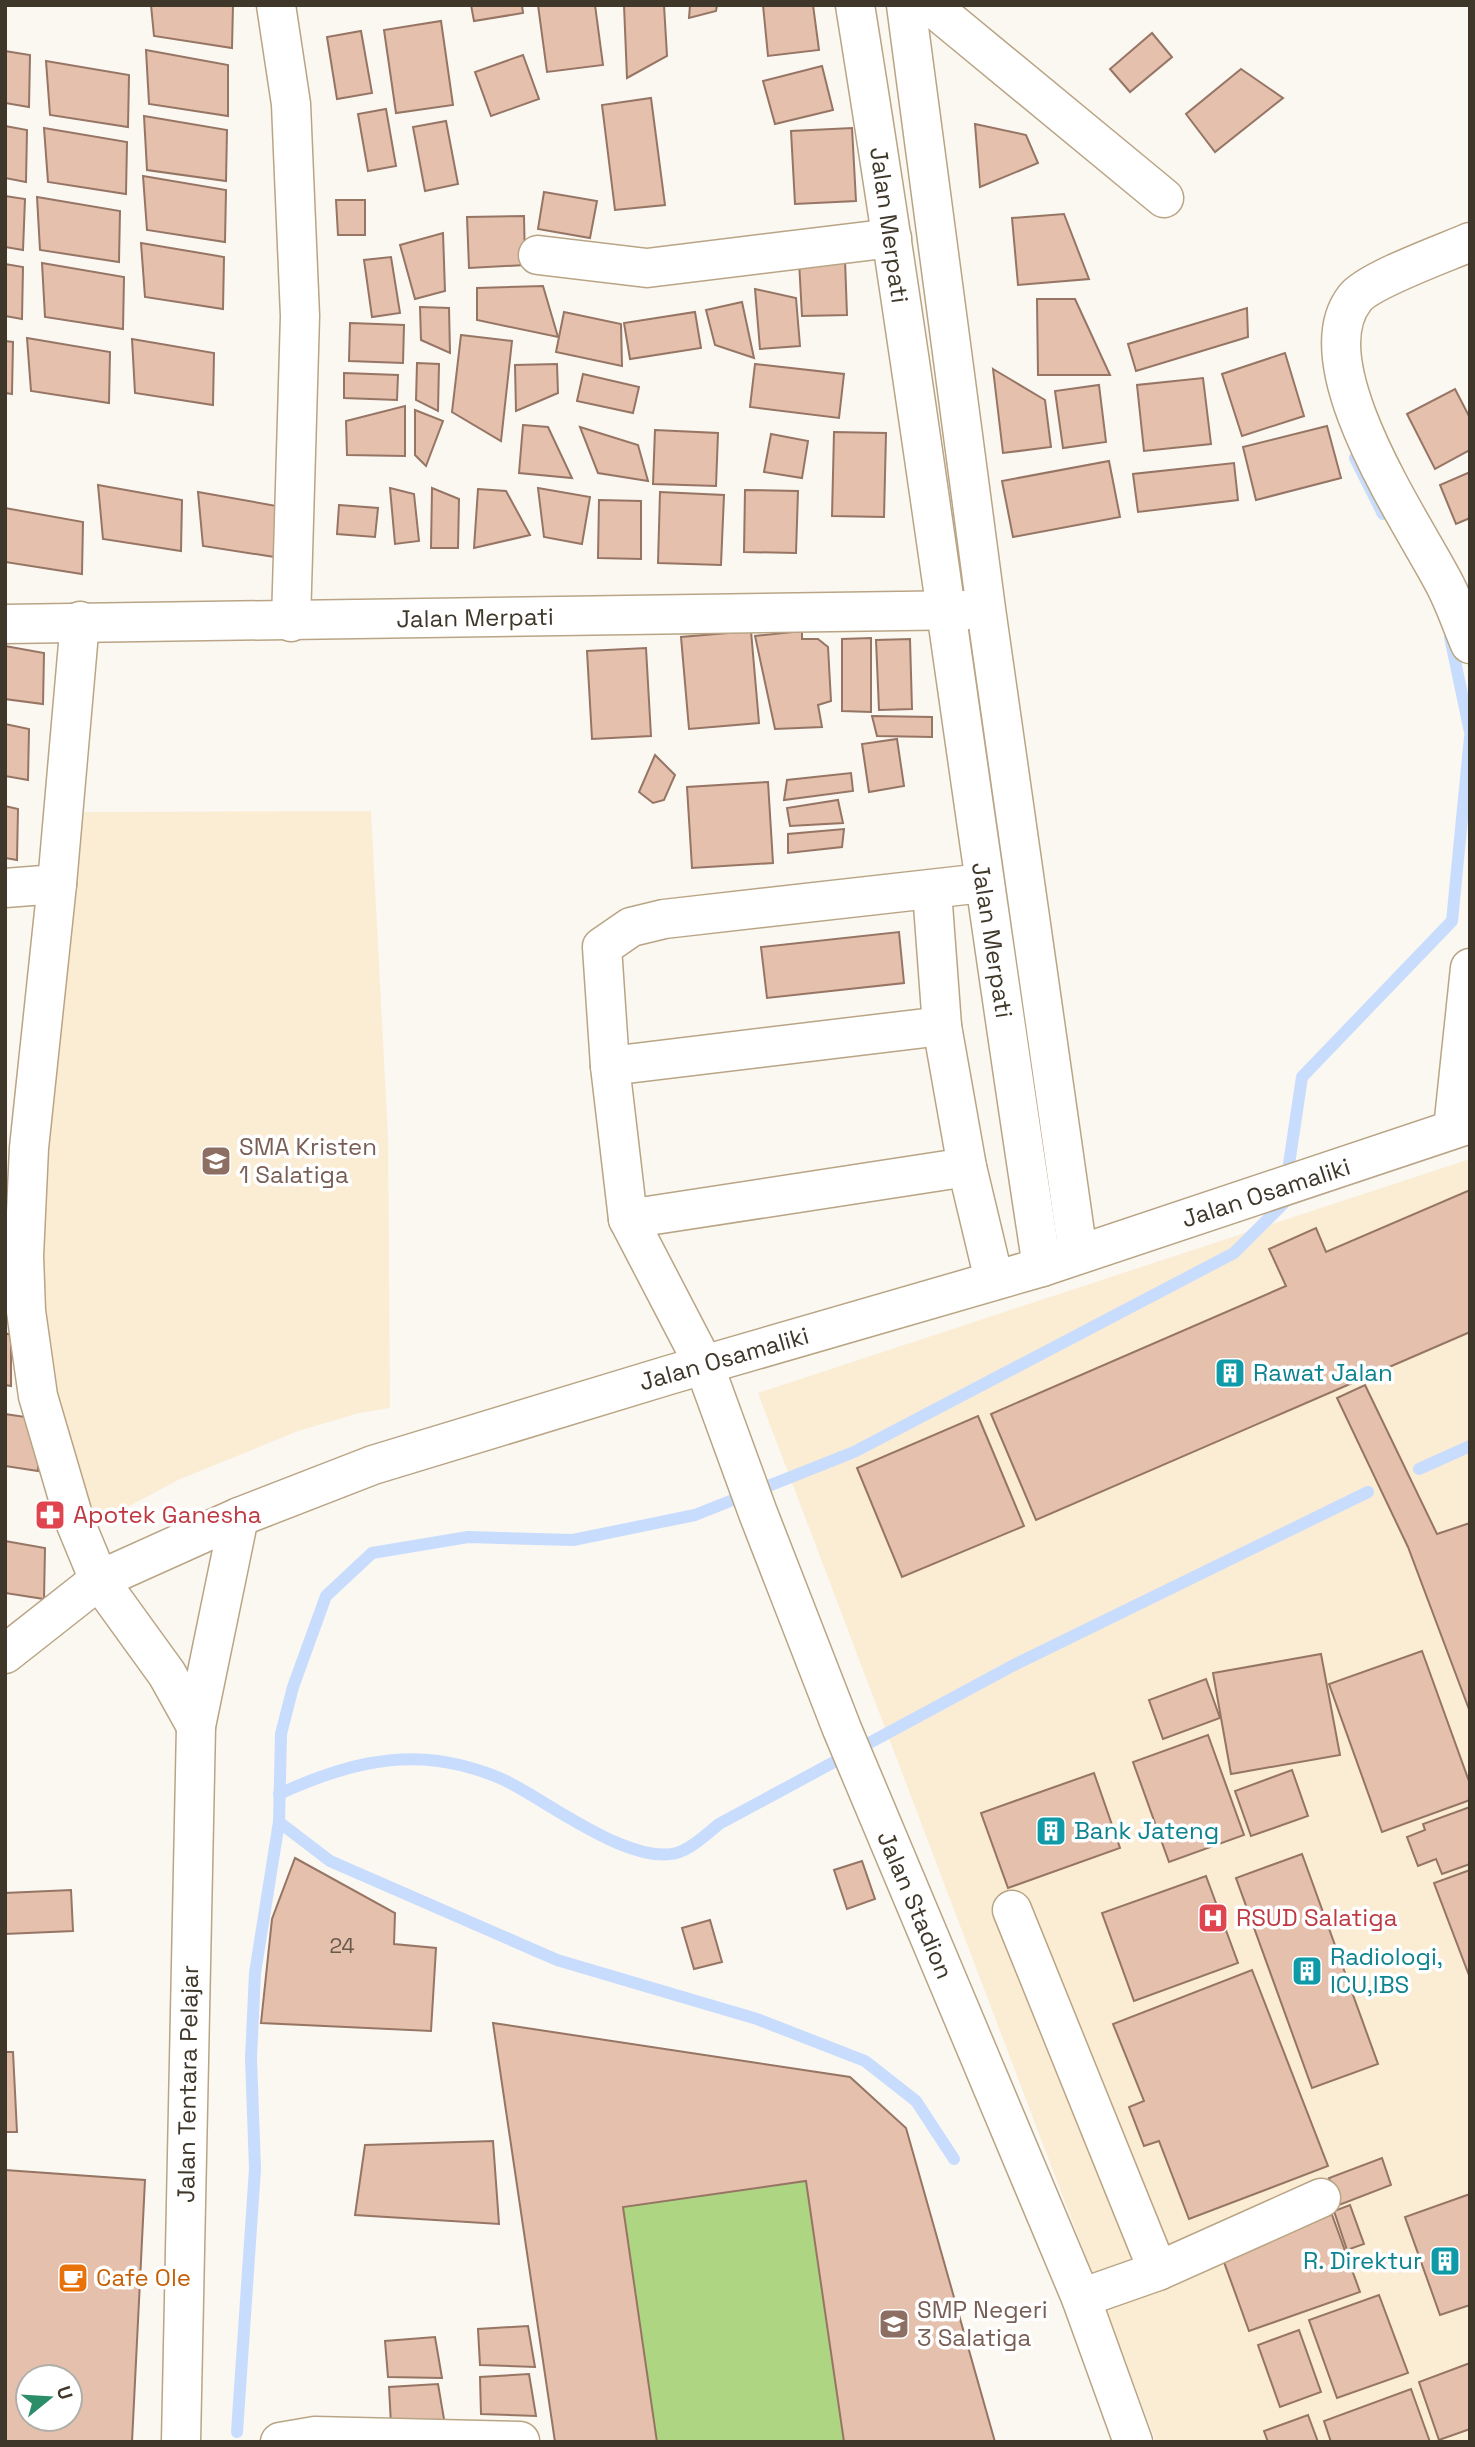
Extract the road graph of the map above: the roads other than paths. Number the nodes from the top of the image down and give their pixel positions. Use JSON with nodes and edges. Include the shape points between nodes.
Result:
{"nodes":[{"id":1,"x":276,"y":5,"type":"edge"},
{"id":2,"x":855,"y":5,"type":"edge"},
{"id":3,"x":906,"y":5,"type":"edge"},
{"id":4,"x":930,"y":5,"type":"edge"},
{"id":5,"x":1164,"y":198,"type":"dead end"},
{"id":6,"x":892,"y":238,"type":"junction"},
{"id":7,"x":1470,"y":242,"type":"edge"},
{"id":8,"x":538,"y":255,"type":"dead end"},
{"id":9,"x":1457,"y":580,"type":"edge"},
{"id":10,"x":986,"y":609,"type":"junction"},
{"id":11,"x":946,"y":612,"type":"junction"},
{"id":12,"x":80,"y":621,"type":"junction"},
{"id":13,"x":291,"y":622,"type":"junction"},
{"id":14,"x":5,"y":624,"type":"edge"},
{"id":15,"x":1470,"y":644,"type":"edge"},
{"id":16,"x":983,"y":883,"type":"junction"},
{"id":17,"x":57,"y":884,"type":"junction"},
{"id":18,"x":5,"y":888,"type":"edge"},
{"id":19,"x":932,"y":891,"type":"junction"},
{"id":20,"x":1470,"y":968,"type":"edge"},
{"id":21,"x":942,"y":1026,"type":"junction"},
{"id":22,"x":610,"y":1066,"type":"junction"},
{"id":23,"x":1462,"y":1127,"type":"edge"},
{"id":24,"x":967,"y":1167,"type":"junction"},
{"id":25,"x":628,"y":1219,"type":"junction"},
{"id":26,"x":1078,"y":1254,"type":"junction"},
{"id":27,"x":1042,"y":1267,"type":"junction"},
{"id":28,"x":994,"y":1280,"type":"junction"},
{"id":29,"x":704,"y":1365,"type":"junction"},
{"id":30,"x":239,"y":1517,"type":"junction"},
{"id":31,"x":99,"y":1580,"type":"junction"},
{"id":32,"x":5,"y":1654,"type":"edge"},
{"id":33,"x":196,"y":1726,"type":"junction"},
{"id":34,"x":1012,"y":1910,"type":"dead end"},
{"id":35,"x":1321,"y":2198,"type":"dead end"},
{"id":36,"x":1158,"y":2271,"type":"junction"},
{"id":37,"x":1081,"y":2298,"type":"junction"},
{"id":38,"x":520,"y":2441,"type":"edge"},
{"id":39,"x":181,"y":2442,"type":"edge"},
{"id":40,"x":280,"y":2442,"type":"edge"},
{"id":41,"x":1133,"y":2442,"type":"edge"}],
"edges":[{"from":1,"to":13,"type":"street","via":[[291,104],[300,316]]},
{"from":2,"to":6,"type":"street","name":"Jalan Merpati"},
{"from":3,"to":10,"type":"street","name":"Jalan Merpati"},
{"from":4,"to":5,"type":"street"},
{"from":6,"to":8,"type":"street","via":[[647,268]]},
{"from":6,"to":11,"type":"street","name":"Jalan Merpati"},
{"from":7,"to":9,"type":"street","via":[[1355,297],[1341,329],[1346,387],[1368,445]]},
{"from":9,"to":15,"type":"street"},
{"from":10,"to":11,"type":"street","name":"Jalan Merpati"},
{"from":10,"to":26,"type":"street","name":"Jalan Merpati"},
{"from":11,"to":13,"type":"street","name":"Jalan Merpati"},
{"from":11,"to":16,"type":"street","name":"Jalan Merpati"},
{"from":12,"to":13,"type":"street","name":"Jalan Merpati"},
{"from":12,"to":14,"type":"street","name":"Jalan Merpati"},
{"from":12,"to":17,"type":"street"},
{"from":16,"to":19,"type":"street"},
{"from":16,"to":27,"type":"street","name":"Jalan Merpati"},
{"from":17,"to":18,"type":"street"},
{"from":17,"to":31,"type":"street","via":[[29,1148],[26,1311],[38,1396],[55,1461]]},
{"from":19,"to":21,"type":"street"},
{"from":19,"to":22,"type":"street","via":[[664,919],[631,927],[602,947]]},
{"from":20,"to":23,"type":"street"},
{"from":21,"to":22,"type":"street"},
{"from":21,"to":24,"type":"street"},
{"from":22,"to":25,"type":"street"},
{"from":23,"to":26,"type":"street","name":"Jalan Osamaliki"},
{"from":24,"to":25,"type":"street"},
{"from":24,"to":28,"type":"street"},
{"from":25,"to":29,"type":"street","name":"Jalan Stadion"},
{"from":26,"to":27,"type":"street","name":"Jalan Osamaliki"},
{"from":27,"to":28,"type":"street","name":"Jalan Osamaliki"},
{"from":28,"to":29,"type":"street","name":"Jalan Osamaliki"},
{"from":29,"to":30,"type":"street","name":"Jalan Osamaliki","via":[[373,1465]]},
{"from":29,"to":37,"type":"street","name":"Jalan Stadion","via":[[842,1729]]},
{"from":30,"to":31,"type":"street","name":"Jalan Osamaliki"},
{"from":30,"to":33,"type":"street","name":"Jalan Tentara Pelajar"},
{"from":31,"to":32,"type":"street","name":"Jalan Osamaliki"},
{"from":31,"to":33,"type":"street","via":[[167,1674]]},
{"from":33,"to":39,"type":"street","name":"Jalan Tentara Pelajar"},
{"from":34,"to":36,"type":"street"},
{"from":35,"to":36,"type":"street"},
{"from":36,"to":37,"type":"street"},
{"from":37,"to":41,"type":"street","name":"Jalan Stadion"},
{"from":38,"to":40,"type":"street","via":[[315,2436]]}]}
